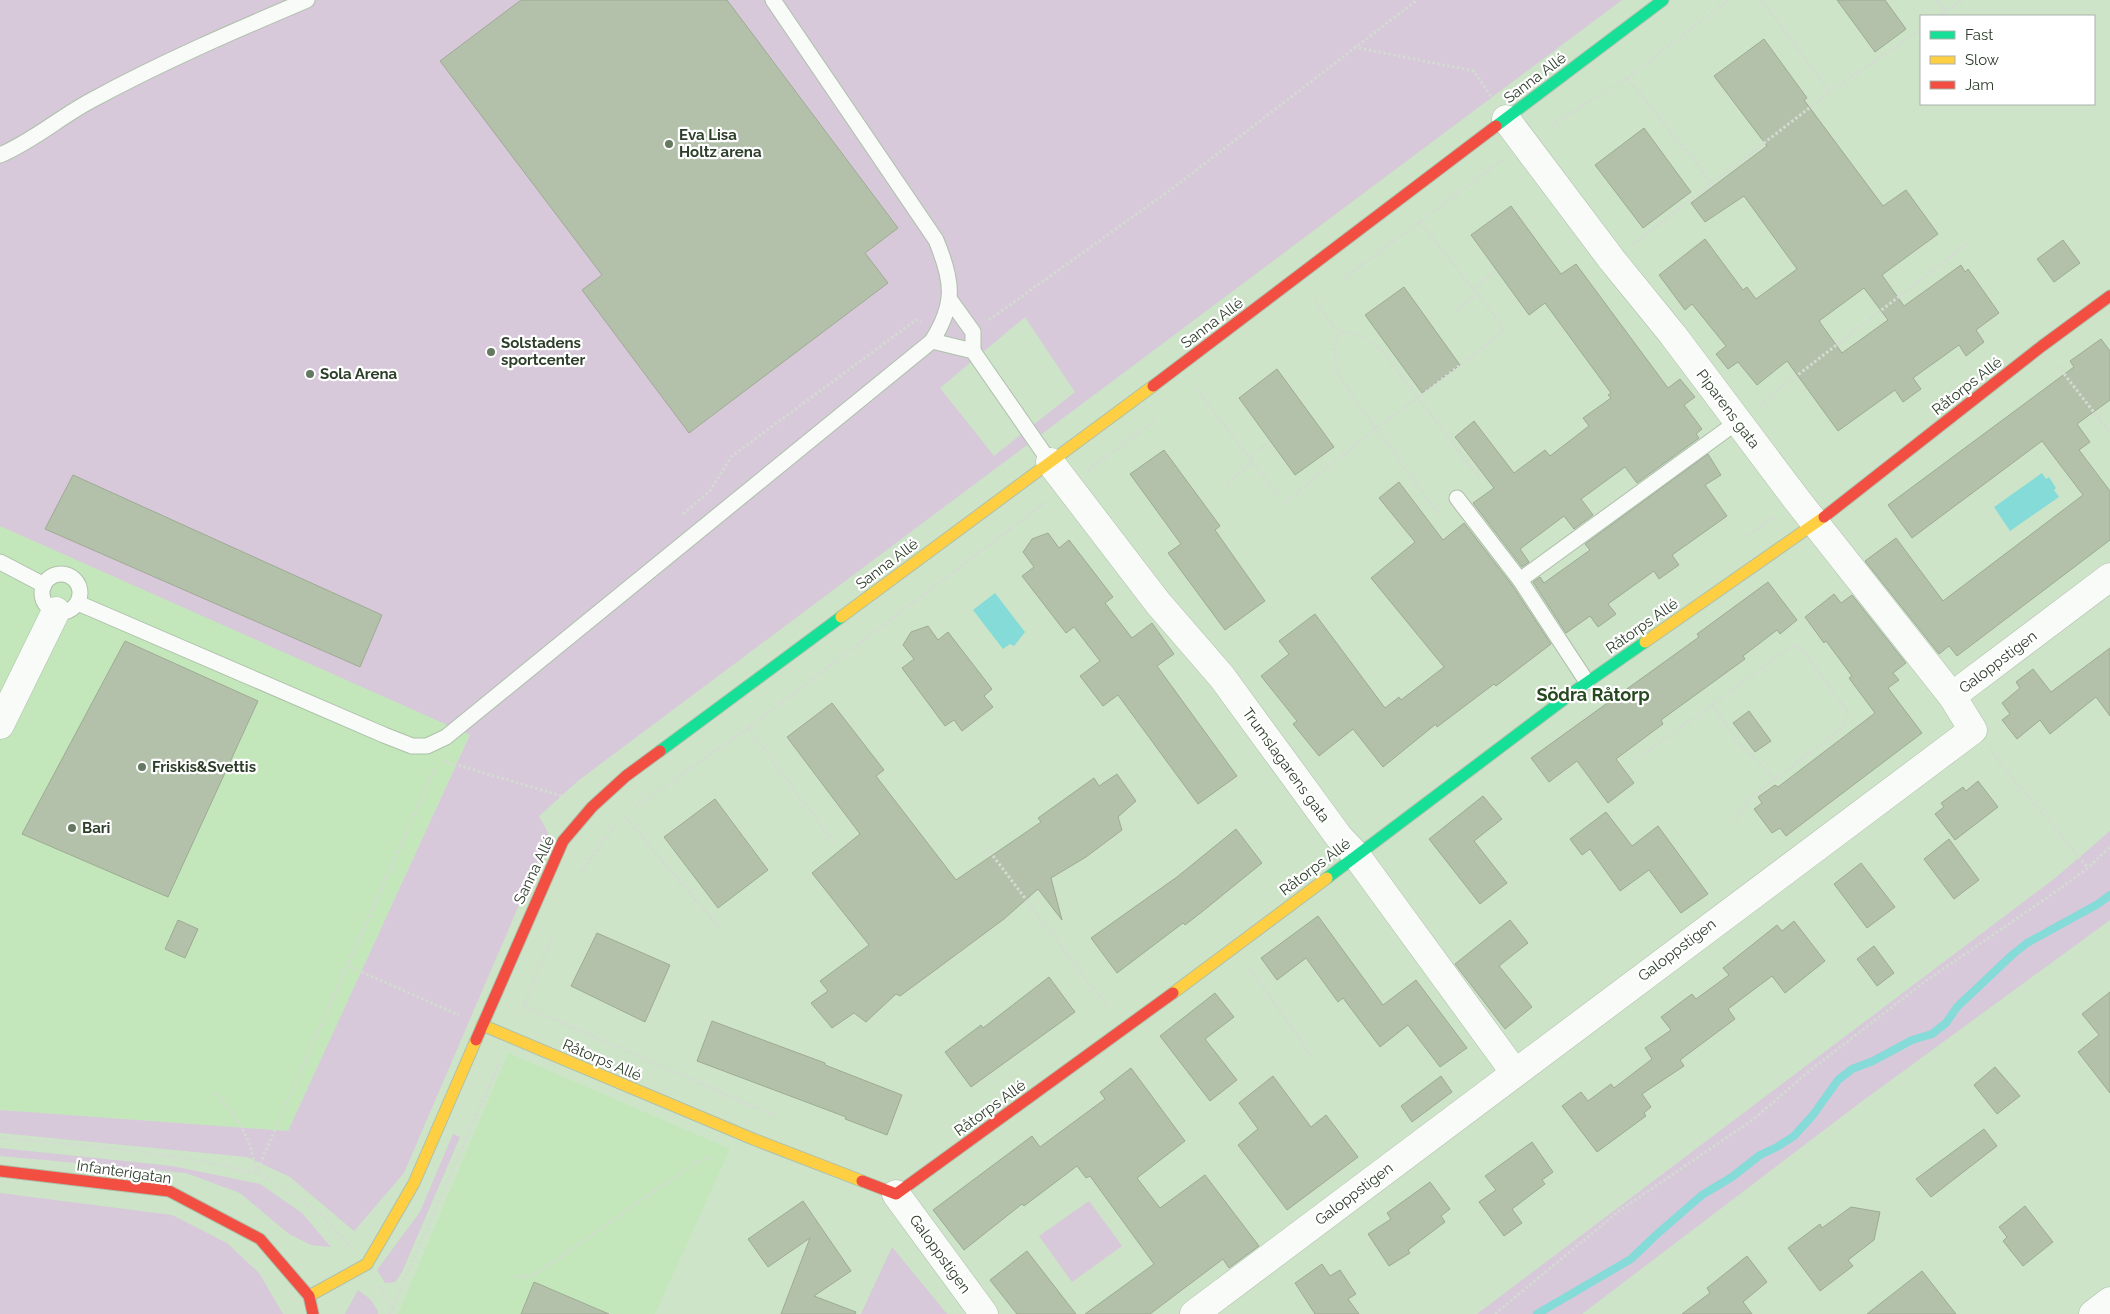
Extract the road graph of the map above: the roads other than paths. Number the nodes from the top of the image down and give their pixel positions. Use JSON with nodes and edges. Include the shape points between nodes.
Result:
{"nodes":[{"id":1,"x":307,"y":0,"type":"edge"},
{"id":2,"x":773,"y":0,"type":"edge"},
{"id":3,"x":1663,"y":0,"type":"edge"},
{"id":4,"x":1506,"y":119,"type":"junction"},
{"id":5,"x":0,"y":154,"type":"edge"},
{"id":6,"x":2110,"y":296,"type":"edge"},
{"id":7,"x":950,"y":300,"type":"junction"},
{"id":8,"x":932,"y":341,"type":"junction"},
{"id":9,"x":973,"y":351,"type":"junction"},
{"id":10,"x":1737,"y":422,"type":"junction"},
{"id":11,"x":1050,"y":462,"type":"junction"},
{"id":12,"x":1457,"y":498,"type":"dead end"},
{"id":13,"x":1817,"y":523,"type":"junction"},
{"id":14,"x":0,"y":562,"type":"edge"},
{"id":15,"x":2110,"y":577,"type":"edge"},
{"id":16,"x":1520,"y":580,"type":"junction"},
{"id":17,"x":44,"y":585,"type":"junction"},
{"id":18,"x":67,"y":607,"type":"junction"},
{"id":19,"x":1587,"y":682,"type":"junction"},
{"id":20,"x":1952,"y":696,"type":"junction"},
{"id":21,"x":0,"y":725,"type":"edge"},
{"id":22,"x":1356,"y":855,"type":"junction"},
{"id":23,"x":482,"y":1025,"type":"junction"},
{"id":24,"x":1515,"y":1073,"type":"junction"},
{"id":25,"x":0,"y":1171,"type":"edge"},
{"id":26,"x":896,"y":1194,"type":"junction"},
{"id":27,"x":309,"y":1296,"type":"junction"},
{"id":28,"x":2110,"y":1301,"type":"edge"},
{"id":29,"x":313,"y":1314,"type":"edge"},
{"id":30,"x":984,"y":1314,"type":"edge"},
{"id":31,"x":1194,"y":1314,"type":"edge"},
{"id":32,"x":2093,"y":1314,"type":"edge"}],
"edges":[{"from":1,"to":5,"type":"lane","via":[[184,53],[90,101],[17,148]]},
{"from":2,"to":7,"type":"lane","via":[[936,240],[947,267]]},
{"from":3,"to":4,"type":"street","name":"Sanna Allé"},
{"from":4,"to":10,"type":"street","name":"Piparens gata"},
{"from":4,"to":11,"type":"street","name":"Sanna Allé"},
{"from":6,"to":13,"type":"street","name":"Råtorps Allé"},
{"from":7,"to":8,"type":"lane"},
{"from":7,"to":9,"type":"lane","via":[[973,332]]},
{"from":8,"to":9,"type":"lane"},
{"from":8,"to":18,"type":"lane","via":[[446,737],[427,746],[412,746]]},
{"from":9,"to":11,"type":"lane"},
{"from":10,"to":13,"type":"street","name":"Piparens gata"},
{"from":10,"to":16,"type":"lane"},
{"from":11,"to":22,"type":"street","name":"Trumslagarens gata","via":[[1158,603],[1222,677],[1339,837]]},
{"from":11,"to":23,"type":"street","name":"Sanna Allé","via":[[626,776],[592,807],[564,841]]},
{"from":12,"to":16,"type":"lane"},
{"from":13,"to":19,"type":"street","name":"Råtorps Allé"},
{"from":13,"to":20,"type":"street","name":"Piparens gata"},
{"from":14,"to":17,"type":"lane"},
{"from":15,"to":20,"type":"street","name":"Galoppstigen"},
{"from":16,"to":19,"type":"lane"},
{"from":17,"to":18,"type":"lane","via":[[46,604]]},
{"from":17,"to":18,"type":"lane","via":[[58,574],[70,576],[78,584],[80,597]]},
{"from":18,"to":21,"type":"street"},
{"from":19,"to":22,"type":"street","name":"Råtorps Allé"},
{"from":20,"to":24,"type":"street","name":"Galoppstigen","via":[[1973,730]]},
{"from":22,"to":24,"type":"street","name":"Trumslagarens gata"},
{"from":22,"to":26,"type":"street","name":"Råtorps Allé","via":[[1125,1029]]},
{"from":23,"to":26,"type":"street","name":"Råtorps Allé","via":[[753,1139]]},
{"from":23,"to":27,"type":"street","name":"Sanna Allé","via":[[414,1183],[367,1264]]},
{"from":24,"to":31,"type":"street","name":"Galoppstigen"},
{"from":25,"to":27,"type":"street","name":"Infanterigatan","via":[[169,1192],[260,1239]]},
{"from":26,"to":30,"type":"street","name":"Galoppstigen"},
{"from":27,"to":29,"type":"street","name":"Infanterigatan"},
{"from":28,"to":32,"type":"street"}]}
